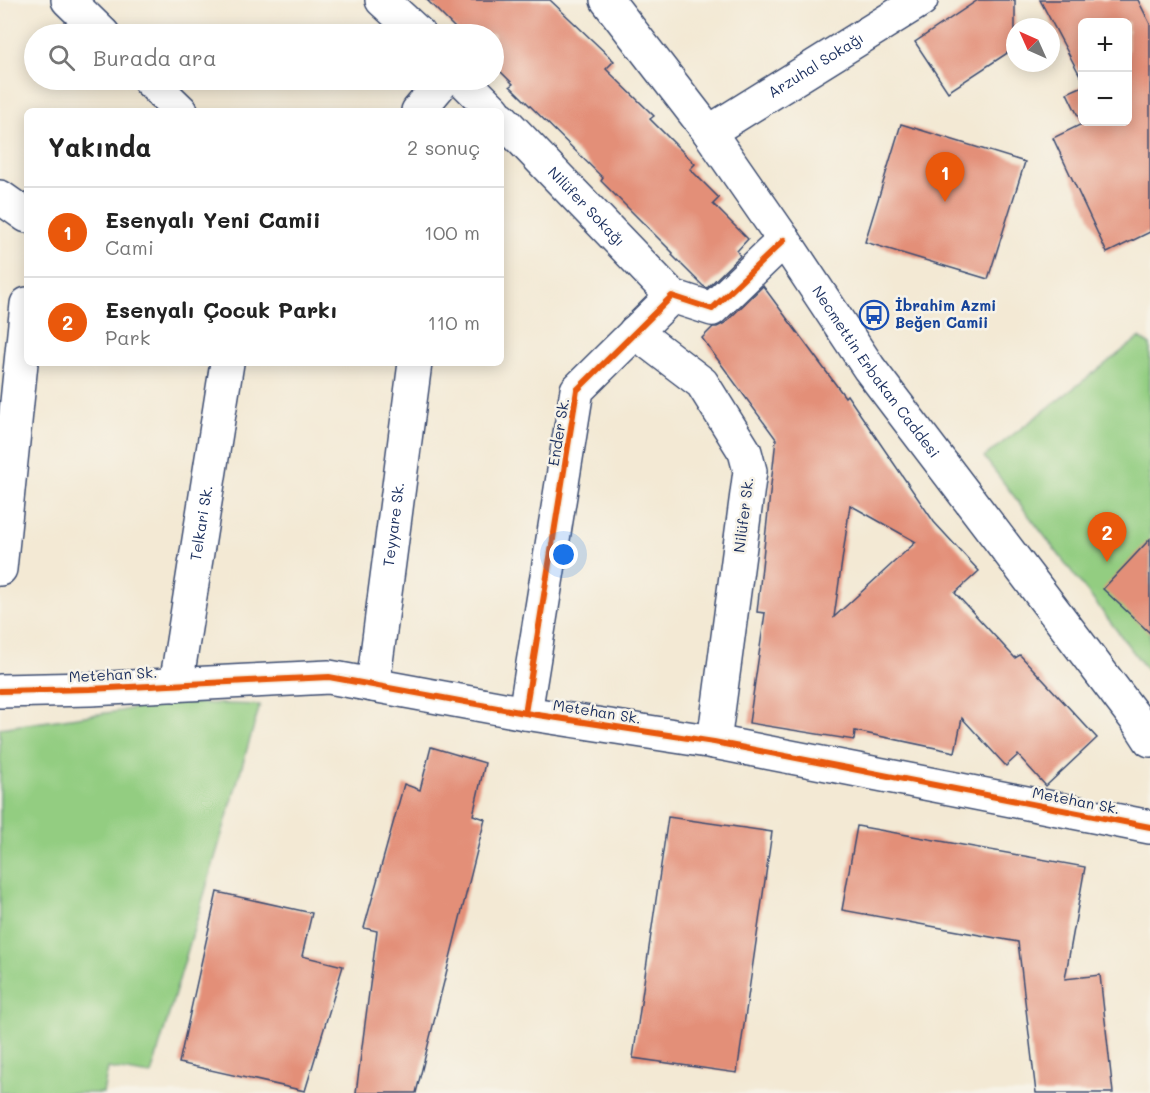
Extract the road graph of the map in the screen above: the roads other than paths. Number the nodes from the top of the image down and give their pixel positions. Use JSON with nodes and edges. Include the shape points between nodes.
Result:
{"nodes":[{"id":1,"x":68,"y":0,"type":"edge"},
{"id":2,"x":382,"y":0,"type":"edge"},
{"id":3,"x":607,"y":0,"type":"edge"},
{"id":4,"x":921,"y":0,"type":"edge"},
{"id":5,"x":93,"y":24,"type":"edge"},
{"id":6,"x":408,"y":24,"type":"edge"},
{"id":7,"x":159,"y":90,"type":"edge"},
{"id":8,"x":436,"y":90,"type":"edge"},
{"id":9,"x":473,"y":90,"type":"edge"},
{"id":10,"x":178,"y":108,"type":"edge"},
{"id":11,"x":421,"y":108,"type":"edge"},
{"id":12,"x":491,"y":108,"type":"edge"},
{"id":13,"x":504,"y":121,"type":"edge"},
{"id":14,"x":709,"y":132,"type":"junction"},
{"id":15,"x":0,"y":197,"type":"edge"},
{"id":16,"x":24,"y":214,"type":"edge"},
{"id":17,"x":784,"y":240,"type":"junction"},
{"id":18,"x":672,"y":296,"type":"junction"},
{"id":19,"x":24,"y":298,"type":"edge"},
{"id":20,"x":0,"y":299,"type":"edge"},
{"id":21,"x":635,"y":332,"type":"junction"},
{"id":22,"x":24,"y":333,"type":"edge"},
{"id":23,"x":227,"y":366,"type":"edge"},
{"id":24,"x":416,"y":366,"type":"edge"},
{"id":25,"x":0,"y":569,"type":"edge"},
{"id":26,"x":176,"y":684,"type":"junction"},
{"id":27,"x":373,"y":685,"type":"junction"},
{"id":28,"x":0,"y":691,"type":"edge"},
{"id":29,"x":525,"y":713,"type":"junction"},
{"id":30,"x":1146,"y":725,"type":"edge"},
{"id":31,"x":714,"y":742,"type":"junction"},
{"id":32,"x":1150,"y":828,"type":"edge"}],
"edges":[{"from":1,"to":5,"type":"street"},
{"from":2,"to":6,"type":"street"},
{"from":3,"to":14,"type":"street","name":"Necmettin Erbakan Caddesi"},
{"from":4,"to":14,"type":"street","name":"Arzuhal Sokağı"},
{"from":7,"to":10,"type":"street"},
{"from":8,"to":11,"type":"street"},
{"from":9,"to":12,"type":"street"},
{"from":13,"to":18,"type":"street","name":"Nilüfer Sokağı"},
{"from":14,"to":17,"type":"street","name":"Necmettin Erbakan Caddesi"},
{"from":15,"to":16,"type":"street"},
{"from":17,"to":18,"type":"street","via":[[712,309]]},
{"from":17,"to":30,"type":"street","name":"Necmettin Erbakan Caddesi","via":[[869,368]]},
{"from":18,"to":21,"type":"street","name":"Ender Sk."},
{"from":19,"to":20,"type":"street"},
{"from":21,"to":29,"type":"street","name":"Ender Sk.","via":[[578,390]]},
{"from":21,"to":31,"type":"street","name":"Nilüfer Sk.","via":[[702,383],[745,452],[750,471]]},
{"from":22,"to":25,"type":"street"},
{"from":23,"to":26,"type":"street","name":"Telkari Sk."},
{"from":24,"to":27,"type":"street","name":"Teyyare Sk."},
{"from":26,"to":27,"type":"street","name":"Metehan Sk.","via":[[329,677]]},
{"from":26,"to":28,"type":"street","name":"Metehan Sk."},
{"from":27,"to":29,"type":"street","name":"Metehan Sk."},
{"from":29,"to":31,"type":"street","name":"Metehan Sk."},
{"from":31,"to":32,"type":"street","name":"Metehan Sk."}]}
